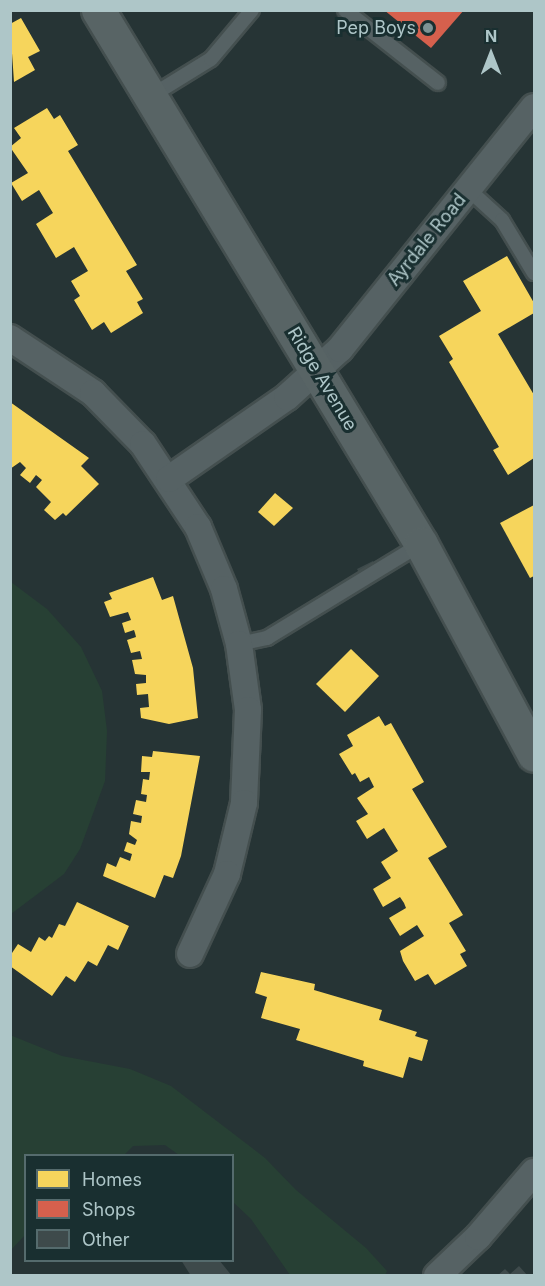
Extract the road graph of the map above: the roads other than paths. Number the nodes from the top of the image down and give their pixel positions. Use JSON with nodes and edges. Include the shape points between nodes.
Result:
{"nodes":[{"id":1,"x":252,"y":10,"type":"edge"},
{"id":2,"x":345,"y":10,"type":"edge"},
{"id":3,"x":106,"y":13,"type":"edge"},
{"id":4,"x":438,"y":83,"type":"dead end"},
{"id":5,"x":151,"y":96,"type":"junction"},
{"id":6,"x":534,"y":107,"type":"edge"},
{"id":7,"x":468,"y":189,"type":"junction"},
{"id":8,"x":534,"y":273,"type":"edge"},
{"id":9,"x":10,"y":338,"type":"edge"},
{"id":10,"x":317,"y":371,"type":"junction"},
{"id":11,"x":169,"y":478,"type":"junction"},
{"id":12,"x":421,"y":544,"type":"junction"},
{"id":13,"x":239,"y":644,"type":"junction"},
{"id":14,"x":534,"y":755,"type":"edge"},
{"id":15,"x":190,"y":954,"type":"dead end"},
{"id":16,"x":534,"y":1172,"type":"edge"},
{"id":17,"x":437,"y":1275,"type":"edge"}],
"edges":[{"from":1,"to":5,"type":"lane","via":[[212,59]]},
{"from":2,"to":4,"type":"lane"},
{"from":3,"to":5,"type":"main road","name":"Ridge Avenue"},
{"from":5,"to":10,"type":"main road","name":"Ridge Avenue"},
{"from":6,"to":7,"type":"street","name":"Ayrdale Road"},
{"from":7,"to":8,"type":"lane","via":[[502,220]]},
{"from":7,"to":10,"type":"street","name":"Ayrdale Road","via":[[361,324]]},
{"from":9,"to":11,"type":"street","via":[[93,393],[143,444]]},
{"from":10,"to":11,"type":"street","name":"Ayrdale Road","via":[[287,397]]},
{"from":10,"to":12,"type":"main road","name":"Ridge Avenue"},
{"from":11,"to":13,"type":"street","via":[[212,556]]},
{"from":12,"to":13,"type":"lane","via":[[267,638]]},
{"from":12,"to":14,"type":"main road","name":"Ridge Avenue"},
{"from":13,"to":15,"type":"street","via":[[248,710],[244,803],[227,874]]},
{"from":16,"to":17,"type":"street","via":[[486,1229]]}]}
